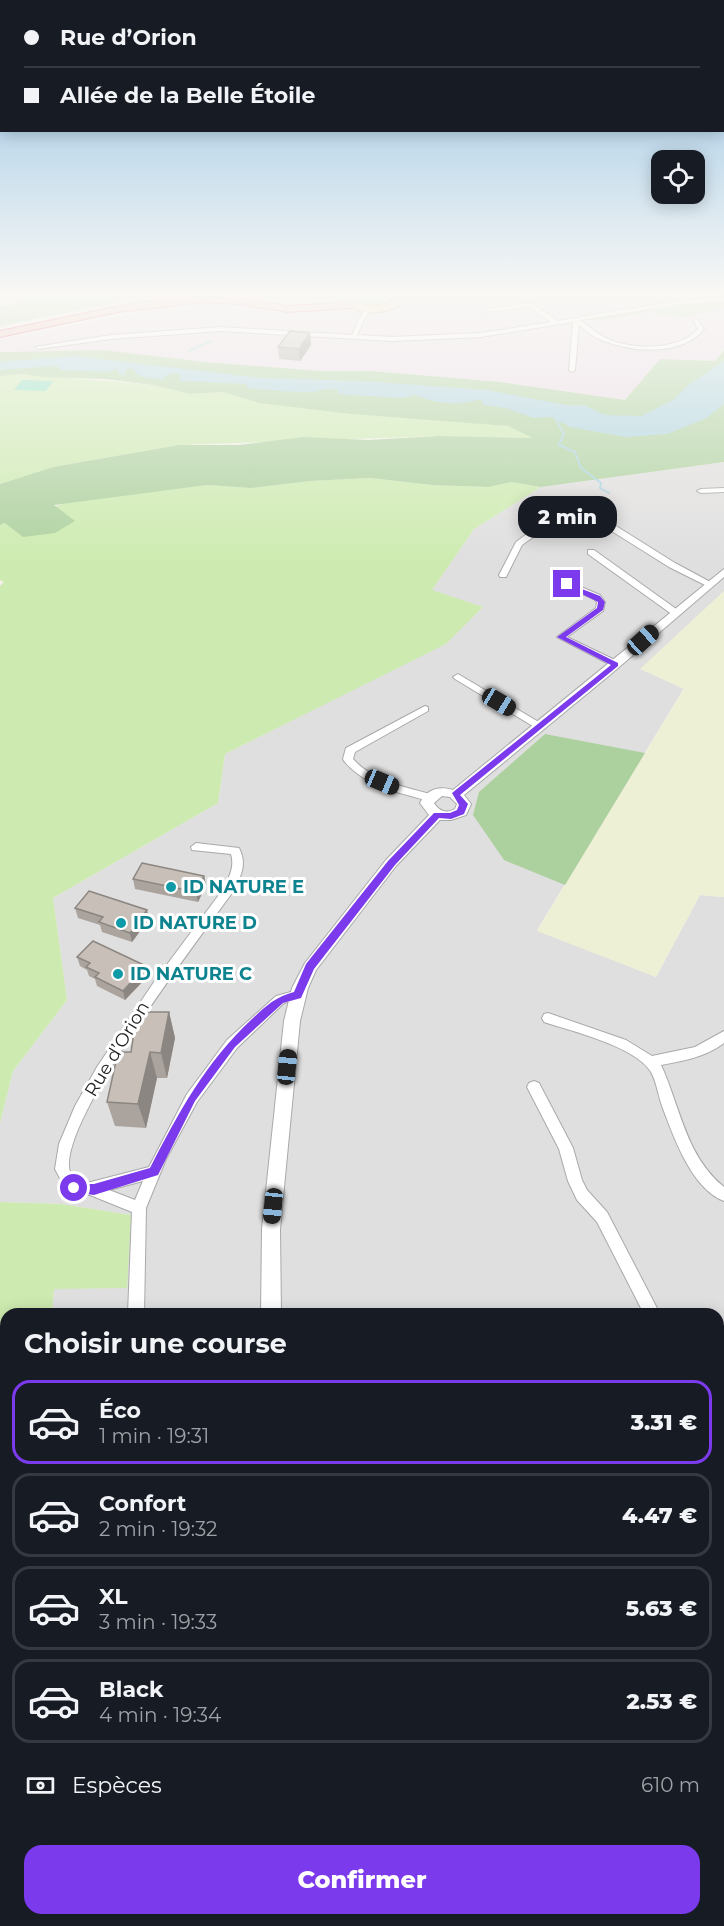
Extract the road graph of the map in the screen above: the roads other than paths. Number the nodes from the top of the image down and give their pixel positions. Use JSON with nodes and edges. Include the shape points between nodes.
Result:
{"nodes":[{"id":1,"x":724,"y":490,"type":"edge"},
{"id":2,"x":701,"y":491,"type":"dead end"},
{"id":3,"x":638,"y":549,"type":"dead end"},
{"id":4,"x":591,"y":552,"type":"dead end"},
{"id":5,"x":724,"y":572,"type":"edge"},
{"id":6,"x":503,"y":575,"type":"dead end"},
{"id":7,"x":567,"y":584,"type":"dead end"},
{"id":8,"x":708,"y":586,"type":"junction"},
{"id":9,"x":676,"y":613,"type":"junction"},
{"id":10,"x":616,"y":664,"type":"junction"},
{"id":11,"x":458,"y":677,"type":"dead end"},
{"id":12,"x":425,"y":709,"type":"dead end"},
{"id":13,"x":539,"y":726,"type":"junction"},
{"id":14,"x":455,"y":795,"type":"junction"},
{"id":15,"x":430,"y":797,"type":"junction"},
{"id":16,"x":437,"y":815,"type":"junction"},
{"id":17,"x":196,"y":847,"type":"dead end"},
{"id":18,"x":298,"y":995,"type":"junction"},
{"id":19,"x":548,"y":1018,"type":"dead end"},
{"id":20,"x":724,"y":1036,"type":"edge"},
{"id":21,"x":651,"y":1062,"type":"junction"},
{"id":22,"x":534,"y":1087,"type":"dead end"},
{"id":23,"x":154,"y":1172,"type":"junction"},
{"id":24,"x":94,"y":1190,"type":"junction"},
{"id":25,"x":724,"y":1195,"type":"edge"},
{"id":26,"x":139,"y":1208,"type":"junction"},
{"id":27,"x":136,"y":1308,"type":"edge"},
{"id":28,"x":271,"y":1308,"type":"edge"},
{"id":29,"x":648,"y":1308,"type":"edge"}],
"edges":[{"from":1,"to":2,"type":"street"},
{"from":3,"to":8,"type":"street"},
{"from":4,"to":9,"type":"street"},
{"from":5,"to":8,"type":"street"},
{"from":6,"to":8,"type":"street","via":[[519,544],[566,504],[581,508]]},
{"from":7,"to":10,"type":"street","via":[[601,602],[600,609],[561,637]]},
{"from":8,"to":9,"type":"street"},
{"from":9,"to":10,"type":"street"},
{"from":10,"to":13,"type":"street"},
{"from":11,"to":13,"type":"street"},
{"from":12,"to":15,"type":"street","via":[[350,750],[348,759],[362,773],[402,791]]},
{"from":13,"to":14,"type":"street"},
{"from":14,"to":15,"type":"street","via":[[440,792]]},
{"from":14,"to":16,"type":"street","via":[[464,804],[460,812]]},
{"from":15,"to":16,"type":"street","via":[[427,803]]},
{"from":16,"to":18,"type":"street","via":[[391,863],[310,967]]},
{"from":17,"to":24,"type":"street","name":"Rue d’Orion","via":[[235,851],[240,860],[238,871],[142,1007],[68,1132],[62,1169],[66,1180],[74,1188]]},
{"from":18,"to":23,"type":"street","via":[[280,999],[232,1044],[192,1098]]},
{"from":18,"to":28,"type":"street","via":[[271,1229]]},
{"from":19,"to":21,"type":"street","via":[[633,1049]]},
{"from":20,"to":21,"type":"street","via":[[695,1052]]},
{"from":21,"to":25,"type":"street","via":[[693,1162]]},
{"from":22,"to":29,"type":"street","via":[[566,1148],[574,1181],[602,1217]]},
{"from":23,"to":24,"type":"street"},
{"from":23,"to":26,"type":"street"},
{"from":24,"to":26,"type":"street"},
{"from":26,"to":27,"type":"street"}]}
